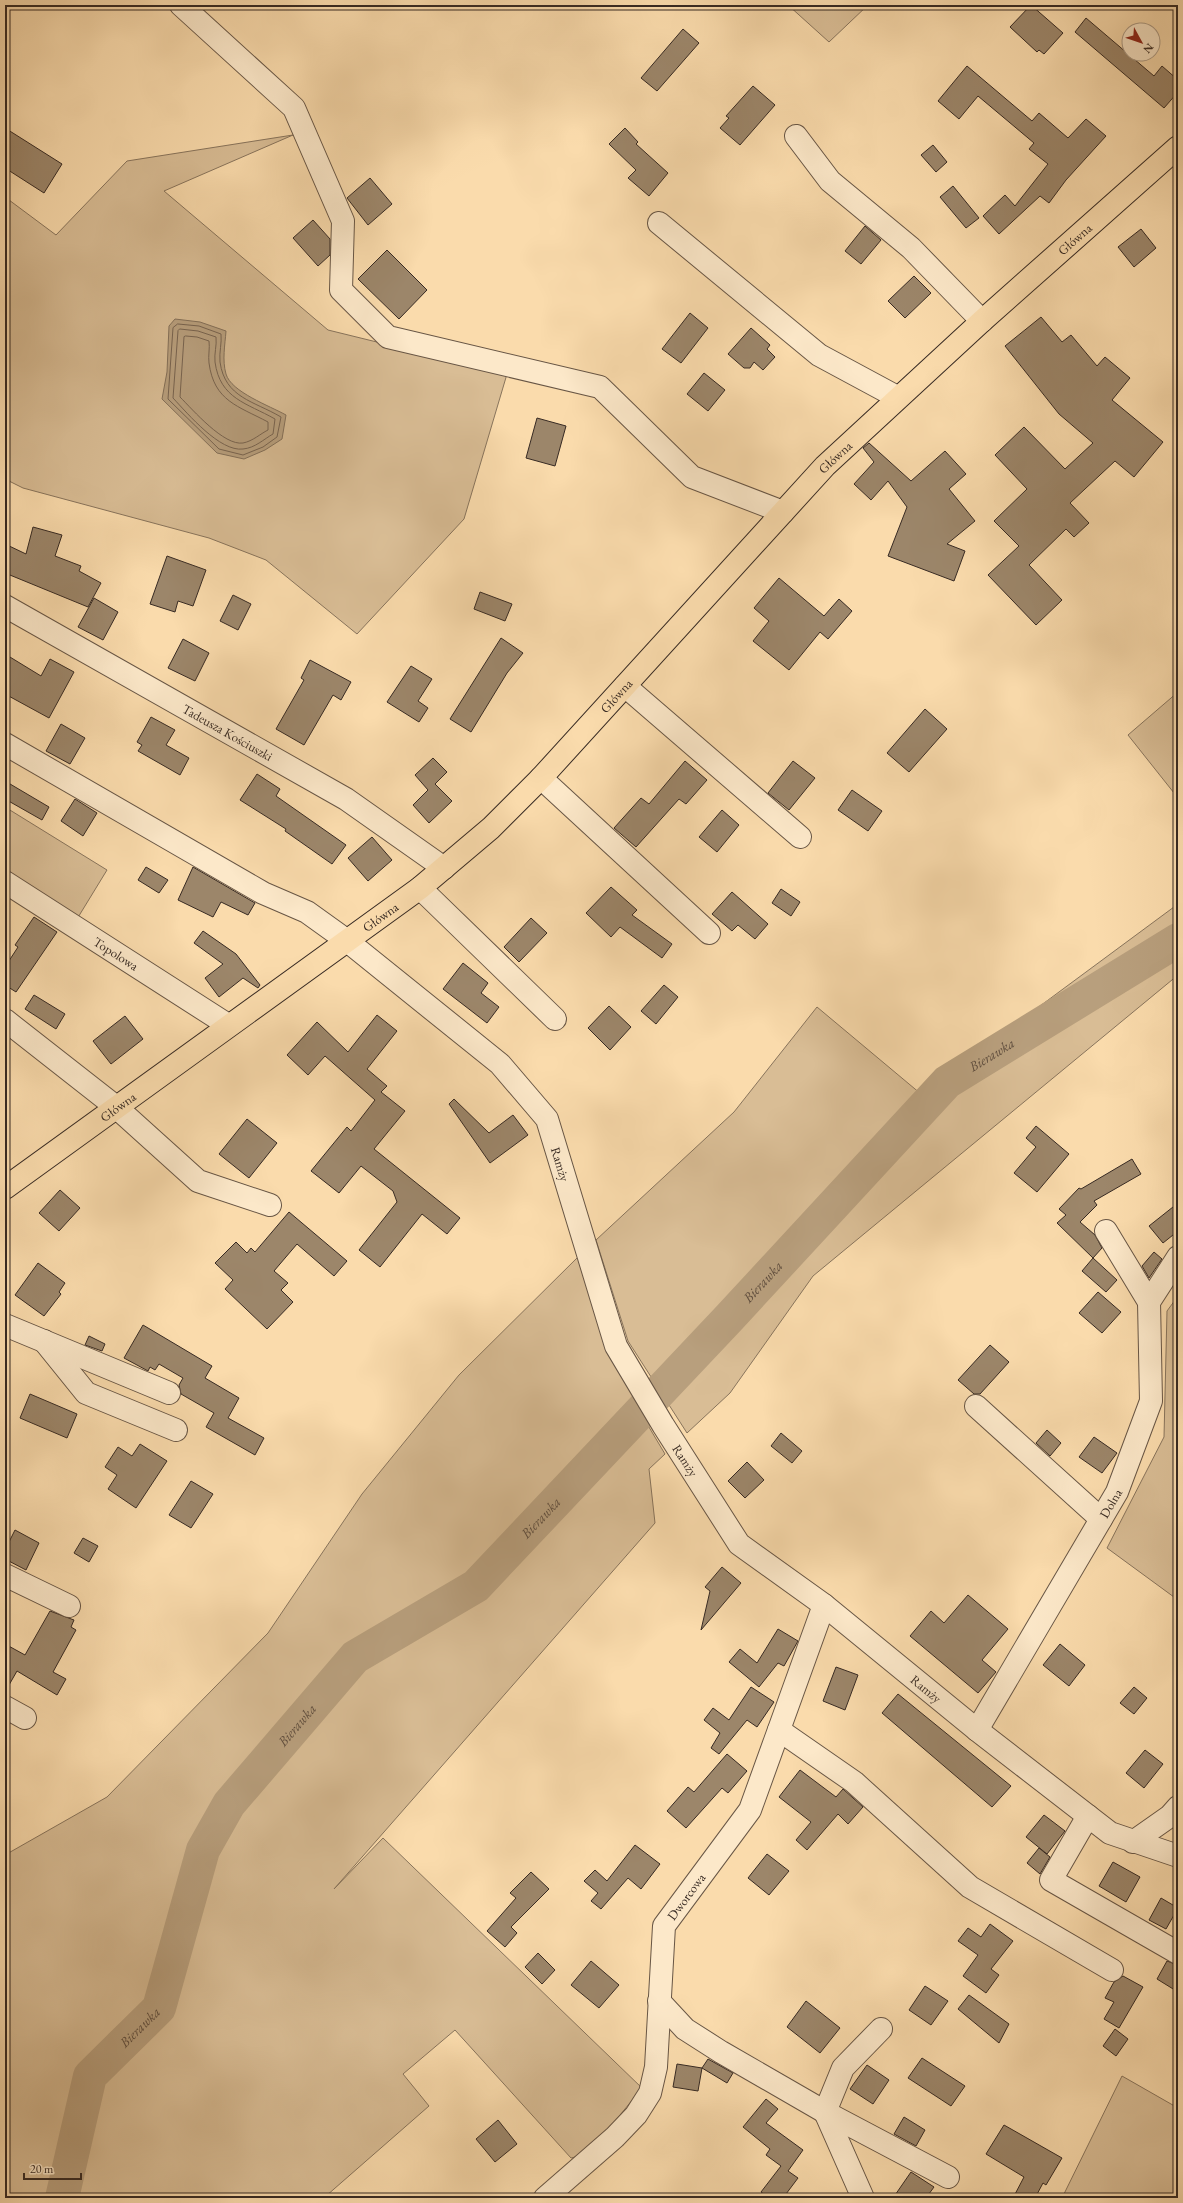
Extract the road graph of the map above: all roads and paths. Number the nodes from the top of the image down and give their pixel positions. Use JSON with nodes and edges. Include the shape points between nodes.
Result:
{"nodes":[{"id":1,"x":181,"y":5,"type":"edge"},
{"id":2,"x":796,"y":136,"type":"dead end"},
{"id":3,"x":1178,"y":147,"type":"edge"},
{"id":4,"x":659,"y":223,"type":"dead end"},
{"id":5,"x":982,"y":321,"type":"junction"},
{"id":6,"x":898,"y":397,"type":"junction"},
{"id":7,"x":783,"y":512,"type":"junction"},
{"id":8,"x":5,"y":606,"type":"edge"},
{"id":9,"x":625,"y":686,"type":"junction"},
{"id":10,"x":5,"y":744,"type":"edge"},
{"id":11,"x":541,"y":778,"type":"junction"},
{"id":12,"x":800,"y":837,"type":"dead end"},
{"id":13,"x":444,"y":868,"type":"junction"},
{"id":14,"x":5,"y":882,"type":"edge"},
{"id":15,"x":420,"y":888,"type":"junction"},
{"id":16,"x":709,"y":933,"type":"dead end"},
{"id":17,"x":346,"y":940,"type":"junction"},
{"id":18,"x":555,"y":1019,"type":"dead end"},
{"id":19,"x":5,"y":1020,"type":"edge"},
{"id":20,"x":228,"y":1025,"type":"junction"},
{"id":21,"x":116,"y":1107,"type":"junction"},
{"id":22,"x":5,"y":1188,"type":"edge"},
{"id":23,"x":270,"y":1205,"type":"dead end"},
{"id":24,"x":1106,"y":1231,"type":"dead end"},
{"id":25,"x":1178,"y":1258,"type":"edge"},
{"id":26,"x":1149,"y":1302,"type":"junction"},
{"id":27,"x":5,"y":1325,"type":"edge"},
{"id":28,"x":44,"y":1341,"type":"junction"},
{"id":29,"x":169,"y":1393,"type":"dead end"},
{"id":30,"x":976,"y":1406,"type":"dead end"},
{"id":31,"x":176,"y":1430,"type":"dead end"},
{"id":32,"x":1101,"y":1519,"type":"junction"},
{"id":33,"x":5,"y":1575,"type":"edge"},
{"id":34,"x":824,"y":1605,"type":"junction"},
{"id":35,"x":69,"y":1606,"type":"dead end"},
{"id":36,"x":5,"y":1707,"type":"edge"},
{"id":37,"x":25,"y":1718,"type":"dead end"},
{"id":38,"x":779,"y":1730,"type":"junction"},
{"id":39,"x":977,"y":1730,"type":"junction"},
{"id":40,"x":1178,"y":1807,"type":"edge"},
{"id":41,"x":1088,"y":1816,"type":"junction"},
{"id":42,"x":1133,"y":1842,"type":"junction"},
{"id":43,"x":1178,"y":1856,"type":"edge"},
{"id":44,"x":1178,"y":1953,"type":"edge"},
{"id":45,"x":1112,"y":1970,"type":"dead end"},
{"id":46,"x":659,"y":2000,"type":"junction"},
{"id":47,"x":881,"y":2029,"type":"dead end"},
{"id":48,"x":825,"y":2112,"type":"junction"},
{"id":49,"x":948,"y":2177,"type":"dead end"},
{"id":50,"x":559,"y":2190,"type":"edge"},
{"id":51,"x":863,"y":2198,"type":"edge"}],
"edges":[{"from":1,"to":7,"type":"street","via":[[294,108],[343,221],[342,290],[388,337],[600,387],[692,477]]},
{"from":2,"to":5,"type":"street","via":[[830,182],[911,248]]},
{"from":3,"to":5,"type":"main road","name":"Główna"},
{"from":4,"to":6,"type":"street","via":[[819,355]]},
{"from":5,"to":6,"type":"main road","name":"Główna"},
{"from":6,"to":7,"type":"main road","name":"Główna","via":[[825,466]]},
{"from":7,"to":9,"type":"main road","name":"Główna"},
{"from":8,"to":13,"type":"street","name":"Tadeusza Kościuszki","via":[[346,799]]},
{"from":9,"to":11,"type":"main road","name":"Główna"},
{"from":9,"to":12,"type":"street"},
{"from":10,"to":17,"type":"street","name":"Ramży","via":[[263,893],[307,912]]},
{"from":11,"to":13,"type":"main road","name":"Główna","via":[[491,828]]},
{"from":11,"to":16,"type":"street"},
{"from":13,"to":15,"type":"main road","name":"Główna"},
{"from":14,"to":20,"type":"street","name":"Topolowa"},
{"from":15,"to":17,"type":"main road","name":"Główna"},
{"from":15,"to":18,"type":"street"},
{"from":17,"to":20,"type":"main road","name":"Główna"},
{"from":17,"to":34,"type":"street","name":"Ramży","via":[[500,1064],[548,1119],[616,1346],[663,1425],[740,1544]]},
{"from":19,"to":21,"type":"street"},
{"from":20,"to":21,"type":"main road","name":"Główna"},
{"from":21,"to":22,"type":"main road","name":"Główna"},
{"from":21,"to":23,"type":"street","via":[[198,1181]]},
{"from":24,"to":26,"type":"street"},
{"from":25,"to":26,"type":"street"},
{"from":26,"to":32,"type":"street","name":"Dolna","via":[[1151,1401],[1117,1492]]},
{"from":27,"to":28,"type":"street"},
{"from":28,"to":29,"type":"street"},
{"from":28,"to":31,"type":"street","via":[[86,1393]]},
{"from":30,"to":32,"type":"street"},
{"from":32,"to":39,"type":"street","name":"Dolna"},
{"from":33,"to":35,"type":"street"},
{"from":34,"to":38,"type":"street","name":"Dworcowa"},
{"from":34,"to":39,"type":"street","name":"Ramży"},
{"from":36,"to":37,"type":"street"},
{"from":38,"to":45,"type":"street","via":[[854,1782],[970,1887]]},
{"from":38,"to":46,"type":"street","name":"Dworcowa","via":[[750,1810],[664,1926]]},
{"from":39,"to":41,"type":"street","name":"Ramży"},
{"from":40,"to":42,"type":"street","via":[[1170,1816]]},
{"from":41,"to":42,"type":"street","name":"Ramży","via":[[1110,1833]]},
{"from":41,"to":44,"type":"street","via":[[1051,1880]]},
{"from":42,"to":43,"type":"street","name":"Ramży"},
{"from":46,"to":48,"type":"street","via":[[685,2029]]},
{"from":46,"to":50,"type":"street","name":"Dworcowa","via":[[656,2067],[650,2093],[636,2115]]},
{"from":47,"to":48,"type":"street","via":[[843,2068]]},
{"from":48,"to":49,"type":"street"},
{"from":48,"to":51,"type":"street"}]}
